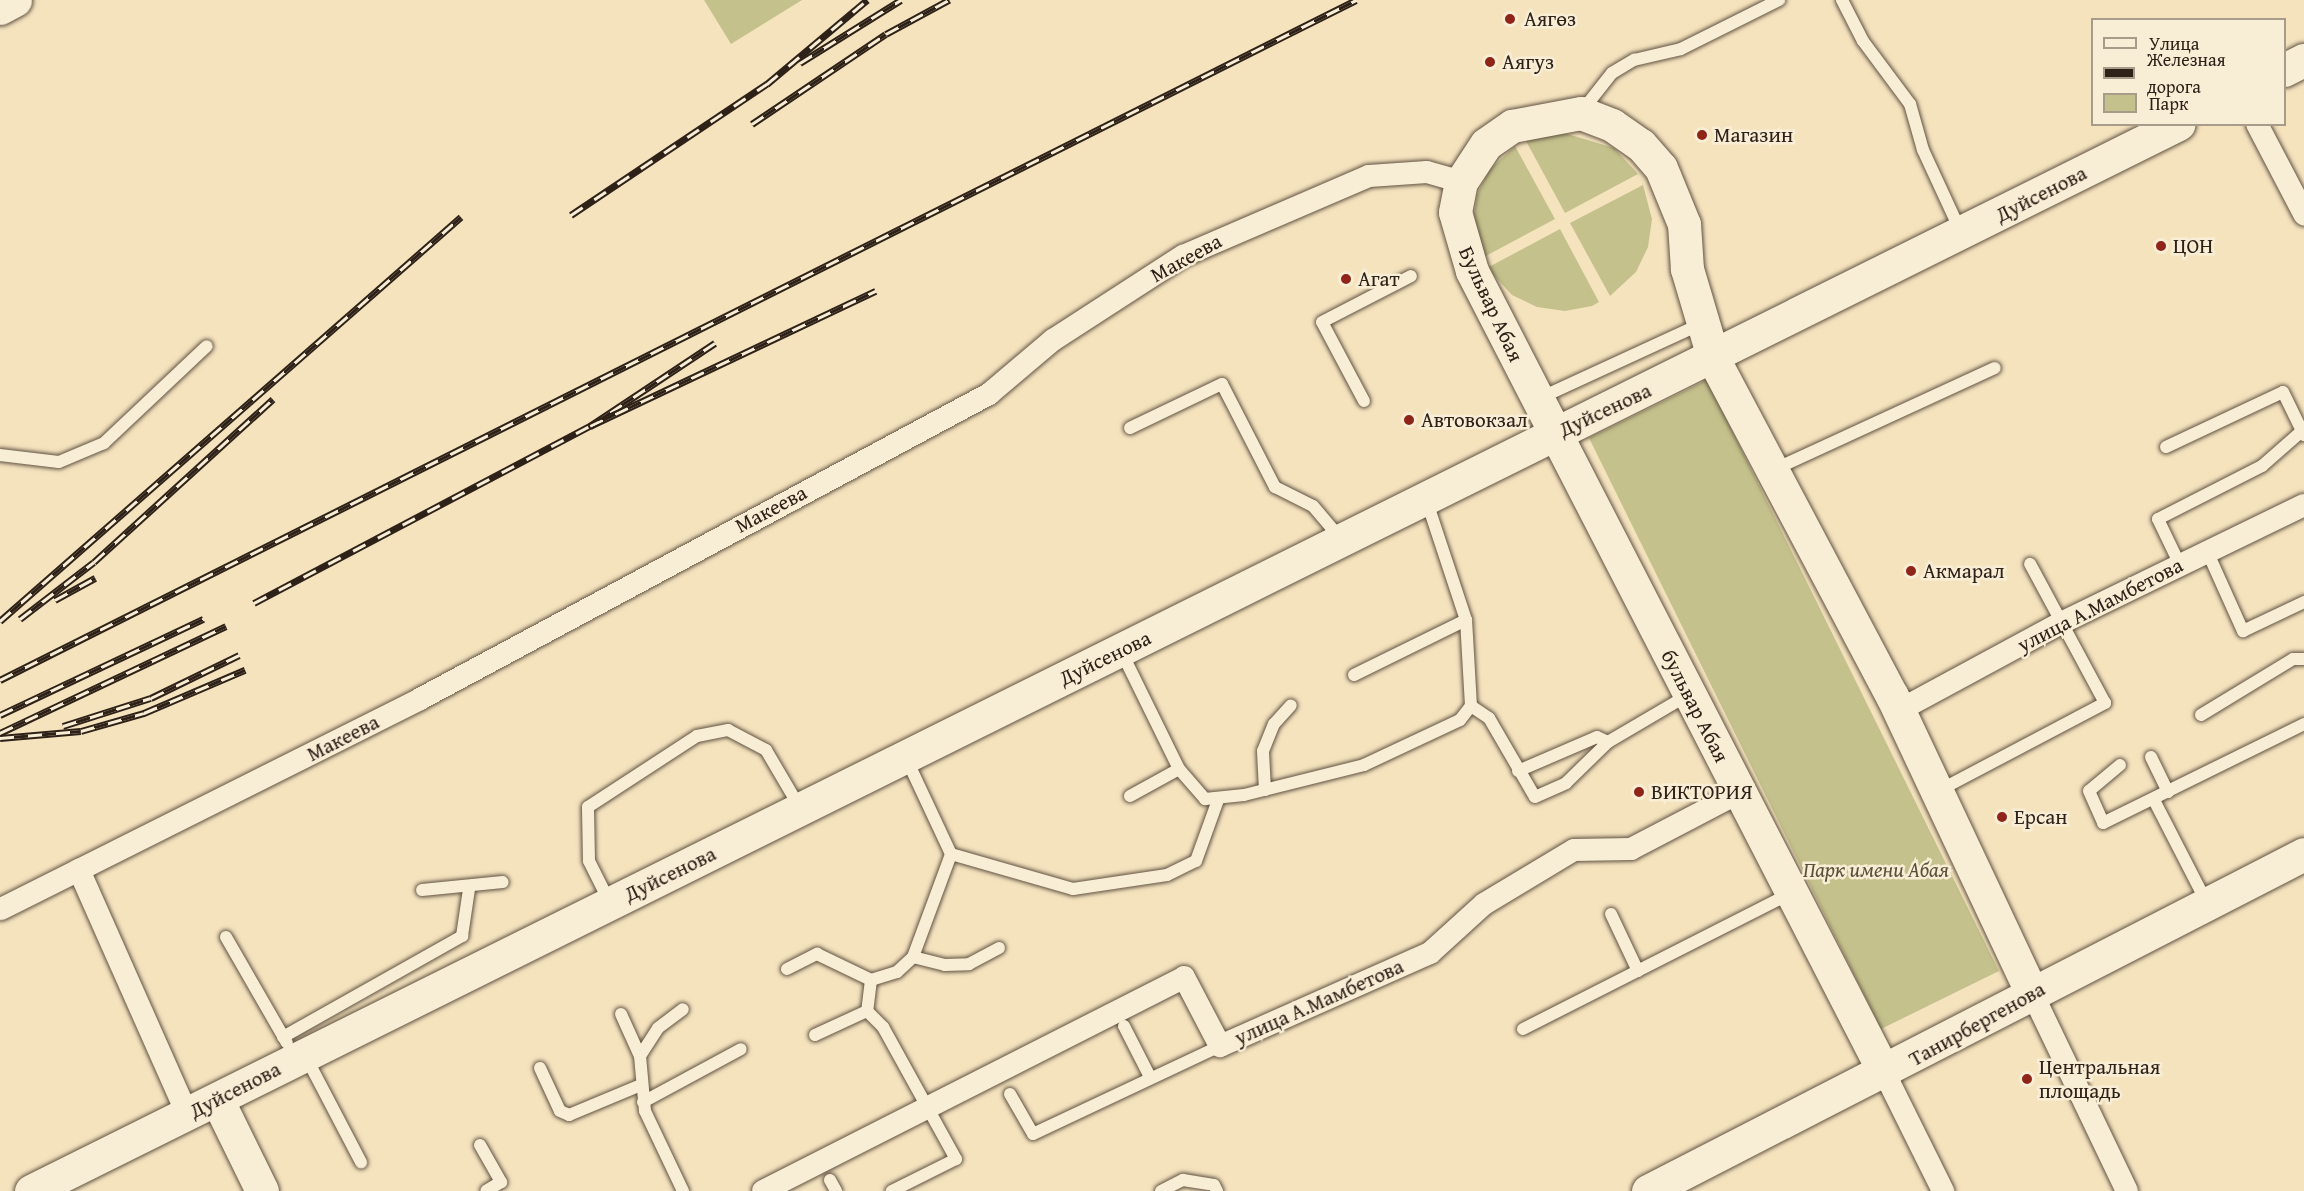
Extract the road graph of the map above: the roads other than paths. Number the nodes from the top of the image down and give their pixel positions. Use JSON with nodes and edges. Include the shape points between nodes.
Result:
{"nodes":[{"id":1,"x":15,"y":0,"type":"edge"},
{"id":2,"x":1779,"y":0,"type":"edge"},
{"id":3,"x":1842,"y":0,"type":"edge"},
{"id":4,"x":1760,"y":4,"type":"edge"},
{"id":5,"x":0,"y":8,"type":"edge"},
{"id":6,"x":2304,"y":60,"type":"edge"},
{"id":7,"x":2286,"y":69,"type":"edge"},
{"id":8,"x":1581,"y":113,"type":"junction"},
{"id":9,"x":2175,"y":126,"type":"edge"},
{"id":10,"x":2258,"y":126,"type":"edge"},
{"id":11,"x":1461,"y":182,"type":"junction"},
{"id":12,"x":2304,"y":214,"type":"edge"},
{"id":13,"x":1961,"y":234,"type":"junction"},
{"id":14,"x":1411,"y":276,"type":"dead end"},
{"id":15,"x":1702,"y":324,"type":"junction"},
{"id":16,"x":207,"y":346,"type":"dead end"},
{"id":17,"x":1714,"y":360,"type":"junction"},
{"id":18,"x":1995,"y":368,"type":"dead end"},
{"id":19,"x":1537,"y":400,"type":"junction"},
{"id":20,"x":1364,"y":402,"type":"dead end"},
{"id":21,"x":1130,"y":428,"type":"dead end"},
{"id":22,"x":2303,"y":433,"type":"edge"},
{"id":23,"x":1554,"y":434,"type":"junction"},
{"id":24,"x":2166,"y":447,"type":"dead end"},
{"id":25,"x":0,"y":454,"type":"edge"},
{"id":26,"x":1772,"y":471,"type":"junction"},
{"id":27,"x":1426,"y":498,"type":"junction"},
{"id":28,"x":2304,"y":505,"type":"edge"},
{"id":29,"x":1342,"y":540,"type":"junction"},
{"id":30,"x":2207,"y":551,"type":"junction"},
{"id":31,"x":2030,"y":564,"type":"dead end"},
{"id":32,"x":2180,"y":565,"type":"junction"},
{"id":33,"x":2304,"y":602,"type":"edge"},
{"id":34,"x":1466,"y":620,"type":"junction"},
{"id":35,"x":2061,"y":622,"type":"junction"},
{"id":36,"x":1121,"y":650,"type":"junction"},
{"id":37,"x":2304,"y":659,"type":"edge"},
{"id":38,"x":1354,"y":675,"type":"dead end"},
{"id":39,"x":1690,"y":694,"type":"junction"},
{"id":40,"x":1291,"y":705,"type":"dead end"},
{"id":41,"x":1471,"y":706,"type":"junction"},
{"id":42,"x":1898,"y":711,"type":"junction"},
{"id":43,"x":2201,"y":715,"type":"dead end"},
{"id":44,"x":2304,"y":724,"type":"edge"},
{"id":45,"x":1608,"y":742,"type":"junction"},
{"id":46,"x":905,"y":757,"type":"junction"},
{"id":47,"x":2151,"y":757,"type":"dead end"},
{"id":48,"x":2120,"y":765,"type":"dead end"},
{"id":49,"x":1179,"y":769,"type":"junction"},
{"id":50,"x":1518,"y":771,"type":"junction"},
{"id":51,"x":1265,"y":790,"type":"junction"},
{"id":52,"x":1936,"y":791,"type":"junction"},
{"id":53,"x":1740,"y":792,"type":"junction"},
{"id":54,"x":2168,"y":792,"type":"junction"},
{"id":55,"x":1130,"y":796,"type":"dead end"},
{"id":56,"x":1218,"y":800,"type":"junction"},
{"id":57,"x":2154,"y":800,"type":"junction"},
{"id":58,"x":801,"y":809,"type":"junction"},
{"id":59,"x":951,"y":854,"type":"junction"},
{"id":60,"x":2304,"y":855,"type":"edge"},
{"id":61,"x":79,"y":870,"type":"junction"},
{"id":62,"x":503,"y":882,"type":"dead end"},
{"id":63,"x":469,"y":889,"type":"junction"},
{"id":64,"x":422,"y":890,"type":"dead end"},
{"id":65,"x":1792,"y":893,"type":"junction"},
{"id":66,"x":2207,"y":903,"type":"junction"},
{"id":67,"x":610,"y":904,"type":"junction"},
{"id":68,"x":0,"y":910,"type":"edge"},
{"id":69,"x":1611,"y":914,"type":"dead end"},
{"id":70,"x":226,"y":937,"type":"dead end"},
{"id":71,"x":999,"y":948,"type":"dead end"},
{"id":72,"x":913,"y":957,"type":"junction"},
{"id":73,"x":787,"y":969,"type":"dead end"},
{"id":74,"x":1638,"y":970,"type":"junction"},
{"id":75,"x":871,"y":980,"type":"junction"},
{"id":76,"x":2033,"y":995,"type":"junction"},
{"id":77,"x":683,"y":1009,"type":"dead end"},
{"id":78,"x":867,"y":1011,"type":"junction"},
{"id":79,"x":621,"y":1014,"type":"dead end"},
{"id":80,"x":1124,"y":1026,"type":"dead end"},
{"id":81,"x":1523,"y":1029,"type":"dead end"},
{"id":82,"x":815,"y":1035,"type":"dead end"},
{"id":83,"x":1220,"y":1046,"type":"junction"},
{"id":84,"x":741,"y":1049,"type":"dead end"},
{"id":85,"x":295,"y":1050,"type":"junction"},
{"id":86,"x":640,"y":1056,"type":"junction"},
{"id":87,"x":540,"y":1068,"type":"dead end"},
{"id":88,"x":1885,"y":1074,"type":"junction"},
{"id":89,"x":1150,"y":1077,"type":"junction"},
{"id":90,"x":641,"y":1084,"type":"junction"},
{"id":91,"x":1010,"y":1094,"type":"dead end"},
{"id":92,"x":217,"y":1099,"type":"junction"},
{"id":93,"x":643,"y":1102,"type":"junction"},
{"id":94,"x":929,"y":1105,"type":"junction"},
{"id":95,"x":187,"y":1114,"type":"junction"},
{"id":96,"x":480,"y":1145,"type":"dead end"},
{"id":97,"x":361,"y":1162,"type":"dead end"},
{"id":98,"x":31,"y":1191,"type":"edge"},
{"id":99,"x":262,"y":1191,"type":"edge"},
{"id":100,"x":486,"y":1191,"type":"edge"},
{"id":101,"x":683,"y":1191,"type":"edge"},
{"id":102,"x":763,"y":1191,"type":"edge"},
{"id":103,"x":892,"y":1191,"type":"edge"},
{"id":104,"x":1161,"y":1191,"type":"edge"},
{"id":105,"x":1217,"y":1191,"type":"edge"},
{"id":106,"x":1647,"y":1191,"type":"edge"},
{"id":107,"x":1943,"y":1191,"type":"edge"},
{"id":108,"x":2127,"y":1191,"type":"edge"}],
"edges":[{"from":1,"to":5,"type":"street"},
{"from":2,"to":4,"type":"lane"},
{"from":3,"to":13,"type":"lane","via":[[1863,41],[1910,104],[1923,150]]},
{"from":4,"to":8,"type":"lane","via":[[1681,49],[1634,60],[1612,73]]},
{"from":6,"to":7,"type":"street"},
{"from":8,"to":11,"type":"street","name":"Бульвар Абая","via":[[1512,126],[1486,144]]},
{"from":8,"to":15,"type":"street","via":[[1631,138],[1661,168],[1684,224],[1688,269]]},
{"from":9,"to":13,"type":"street","name":"Дуйсенова"},
{"from":10,"to":12,"type":"street"},
{"from":11,"to":19,"type":"street","name":"Бульвар Абая","via":[[1455,212],[1462,244]]},
{"from":11,"to":61,"type":"street","name":"Макеева","via":[[1427,172],[1369,176],[1183,256],[1053,340],[990,394],[420,699]]},
{"from":13,"to":17,"type":"street","name":"Дуйсенова"},
{"from":14,"to":20,"type":"lane","via":[[1322,322]]},
{"from":15,"to":17,"type":"street"},
{"from":15,"to":19,"type":"lane","via":[[1571,379]]},
{"from":16,"to":25,"type":"lane","via":[[104,443],[59,462]]},
{"from":17,"to":23,"type":"street","name":"Дуйсенова"},
{"from":17,"to":26,"type":"street"},
{"from":18,"to":26,"type":"lane"},
{"from":19,"to":23,"type":"street","name":"Бульвар Абая"},
{"from":21,"to":29,"type":"lane","via":[[1222,384],[1275,486],[1313,506]]},
{"from":22,"to":24,"type":"lane","via":[[2283,392]]},
{"from":22,"to":32,"type":"lane","via":[[2262,466],[2158,519]]},
{"from":23,"to":27,"type":"street","name":"Дуйсенова"},
{"from":23,"to":39,"type":"street","name":"бульвар Абая"},
{"from":26,"to":42,"type":"street"},
{"from":27,"to":29,"type":"street","name":"Дуйсенова"},
{"from":27,"to":34,"type":"lane"},
{"from":28,"to":30,"type":"street","name":"улица А.Мамбетова"},
{"from":29,"to":36,"type":"street","name":"Дуйсенова"},
{"from":30,"to":32,"type":"street","name":"улица А.Мамбетова"},
{"from":30,"to":33,"type":"lane","via":[[2243,631]]},
{"from":31,"to":35,"type":"lane"},
{"from":32,"to":35,"type":"street","name":"улица А.Мамбетова"},
{"from":34,"to":38,"type":"lane"},
{"from":34,"to":41,"type":"lane"},
{"from":35,"to":42,"type":"street","name":"улица А.Мамбетова"},
{"from":35,"to":52,"type":"lane","via":[[2105,703]]},
{"from":36,"to":46,"type":"street","name":"Дуйсенова"},
{"from":36,"to":49,"type":"lane"},
{"from":37,"to":43,"type":"lane","via":[[2293,659]]},
{"from":39,"to":45,"type":"lane"},
{"from":39,"to":53,"type":"street","name":"бульвар Абая"},
{"from":40,"to":51,"type":"lane","via":[[1274,724],[1263,750]]},
{"from":41,"to":50,"type":"lane","via":[[1489,718]]},
{"from":41,"to":51,"type":"lane","via":[[1460,720],[1364,765]]},
{"from":42,"to":52,"type":"street"},
{"from":44,"to":54,"type":"lane"},
{"from":45,"to":50,"type":"lane","via":[[1596,737]]},
{"from":45,"to":50,"type":"lane","via":[[1566,783],[1535,797]]},
{"from":46,"to":58,"type":"street","name":"Дуйсенова"},
{"from":46,"to":59,"type":"lane"},
{"from":47,"to":54,"type":"lane"},
{"from":48,"to":57,"type":"lane","via":[[2089,791],[2103,823]]},
{"from":49,"to":55,"type":"lane"},
{"from":49,"to":56,"type":"lane","via":[[1205,799]]},
{"from":51,"to":56,"type":"lane"},
{"from":52,"to":76,"type":"street"},
{"from":53,"to":65,"type":"street","name":"бульвар Абая"},
{"from":53,"to":83,"type":"street","name":"улица А.Мамбетова","via":[[1630,849],[1574,850],[1484,904],[1430,953]]},
{"from":54,"to":57,"type":"lane"},
{"from":56,"to":59,"type":"lane","via":[[1196,861],[1167,875],[1073,889]]},
{"from":57,"to":66,"type":"lane"},
{"from":58,"to":67,"type":"street","name":"Дуйсенова"},
{"from":58,"to":67,"type":"lane","via":[[766,750],[728,730],[697,736],[588,807],[589,861]]},
{"from":59,"to":72,"type":"lane"},
{"from":60,"to":66,"type":"street","name":"Танирбергенова"},
{"from":61,"to":68,"type":"street","name":"Макеева"},
{"from":61,"to":95,"type":"street"},
{"from":62,"to":63,"type":"lane","via":[[484,881]]},
{"from":63,"to":64,"type":"lane"},
{"from":63,"to":85,"type":"lane","via":[[462,936]]},
{"from":65,"to":74,"type":"lane"},
{"from":65,"to":88,"type":"street","name":"бульвар Абая"},
{"from":66,"to":76,"type":"street","name":"Танирбергенова"},
{"from":67,"to":85,"type":"street","name":"Дуйсенова"},
{"from":69,"to":74,"type":"lane"},
{"from":70,"to":85,"type":"lane"},
{"from":71,"to":72,"type":"lane","via":[[969,964],[945,965]]},
{"from":72,"to":75,"type":"lane","via":[[897,972]]},
{"from":73,"to":75,"type":"lane","via":[[817,954]]},
{"from":74,"to":81,"type":"lane"},
{"from":75,"to":78,"type":"lane"},
{"from":76,"to":88,"type":"street","name":"Танирбергенова"},
{"from":76,"to":108,"type":"street"},
{"from":77,"to":86,"type":"lane","via":[[658,1028]]},
{"from":78,"to":82,"type":"lane"},
{"from":78,"to":94,"type":"lane","via":[[883,1027]]},
{"from":79,"to":86,"type":"lane"},
{"from":80,"to":89,"type":"lane"},
{"from":83,"to":89,"type":"lane"},
{"from":83,"to":94,"type":"street","name":"улица А.Мамбетова","via":[[1185,977]]},
{"from":84,"to":93,"type":"lane"},
{"from":85,"to":92,"type":"street","name":"Дуйсенова"},
{"from":85,"to":97,"type":"lane"},
{"from":86,"to":90,"type":"lane"},
{"from":87,"to":90,"type":"lane","via":[[560,1111],[568,1115]]},
{"from":88,"to":106,"type":"street","name":"Танирбергенова"},
{"from":88,"to":107,"type":"street"},
{"from":89,"to":91,"type":"lane","via":[[1033,1134]]},
{"from":90,"to":93,"type":"lane"},
{"from":92,"to":95,"type":"street","name":"Дуйсенова"},
{"from":92,"to":99,"type":"street"},
{"from":93,"to":101,"type":"lane"},
{"from":94,"to":102,"type":"street","name":"улица А.Мамбетова"},
{"from":94,"to":103,"type":"lane","via":[[956,1159]]},
{"from":95,"to":98,"type":"street","name":"Дуйсенова"},
{"from":96,"to":100,"type":"lane","via":[[501,1182]]},
{"from":104,"to":105,"type":"lane","via":[[1184,1180],[1214,1185]]}]}
